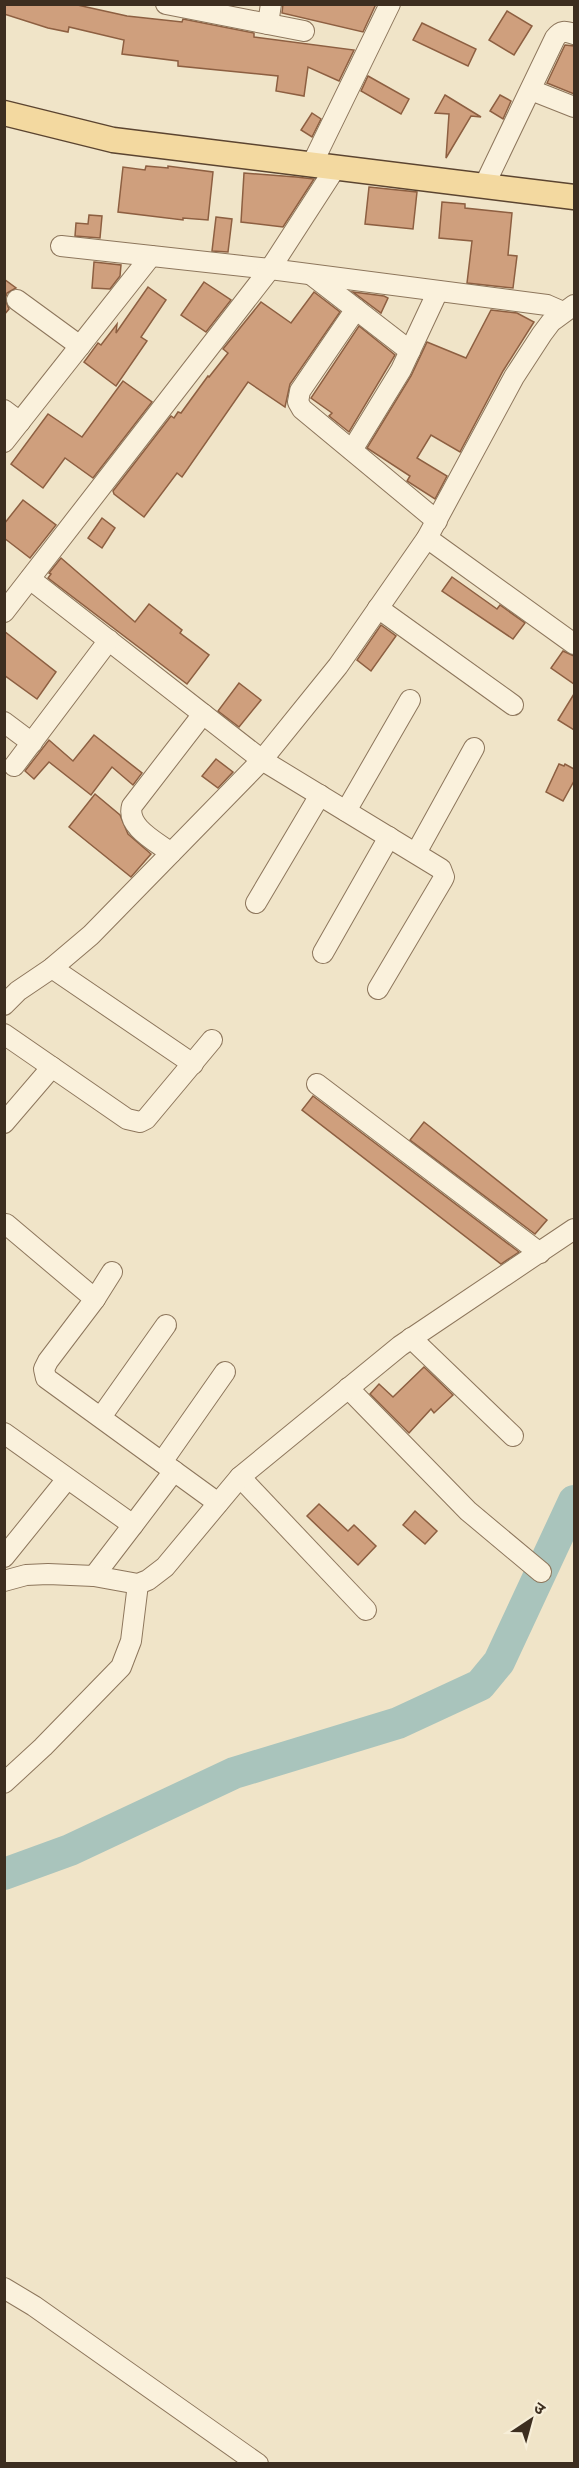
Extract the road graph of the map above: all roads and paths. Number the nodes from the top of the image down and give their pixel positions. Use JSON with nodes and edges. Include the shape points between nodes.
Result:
{"nodes":[{"id":1,"x":166,"y":4,"type":"edge"},
{"id":2,"x":271,"y":4,"type":"edge"},
{"id":3,"x":390,"y":4,"type":"edge"},
{"id":4,"x":268,"y":24,"type":"junction"},
{"id":5,"x":304,"y":31,"type":"dead end"},
{"id":6,"x":574,"y":34,"type":"edge"},
{"id":7,"x":531,"y":90,"type":"junction"},
{"id":8,"x":574,"y":107,"type":"edge"},
{"id":9,"x":4,"y":113,"type":"edge"},
{"id":10,"x":324,"y":165,"type":"junction"},
{"id":11,"x":484,"y":186,"type":"junction"},
{"id":12,"x":574,"y":197,"type":"edge"},
{"id":13,"x":61,"y":246,"type":"dead end"},
{"id":14,"x":151,"y":256,"type":"junction"},
{"id":15,"x":270,"y":269,"type":"junction"},
{"id":16,"x":311,"y":274,"type":"junction"},
{"id":17,"x":438,"y":291,"type":"junction"},
{"id":18,"x":17,"y":300,"type":"dead end"},
{"id":19,"x":356,"y":309,"type":"junction"},
{"id":20,"x":569,"y":309,"type":"edge"},
{"id":21,"x":80,"y":346,"type":"junction"},
{"id":22,"x":410,"y":351,"type":"junction"},
{"id":23,"x":4,"y":410,"type":"edge"},
{"id":24,"x":20,"y":422,"type":"junction"},
{"id":25,"x":4,"y":442,"type":"edge"},
{"id":26,"x":352,"y":450,"type":"junction"},
{"id":27,"x":432,"y":530,"type":"junction"},
{"id":28,"x":30,"y":579,"type":"junction"},
{"id":29,"x":378,"y":608,"type":"junction"},
{"id":30,"x":4,"y":612,"type":"edge"},
{"id":31,"x":109,"y":640,"type":"junction"},
{"id":32,"x":574,"y":644,"type":"edge"},
{"id":33,"x":410,"y":700,"type":"dead end"},
{"id":34,"x":513,"y":705,"type":"dead end"},
{"id":35,"x":203,"y":714,"type":"junction"},
{"id":36,"x":4,"y":722,"type":"edge"},
{"id":37,"x":32,"y":742,"type":"junction"},
{"id":38,"x":474,"y":748,"type":"dead end"},
{"id":39,"x":262,"y":760,"type":"junction"},
{"id":40,"x":14,"y":766,"type":"dead end"},
{"id":41,"x":320,"y":795,"type":"junction"},
{"id":42,"x":346,"y":811,"type":"junction"},
{"id":43,"x":389,"y":837,"type":"junction"},
{"id":44,"x":171,"y":853,"type":"junction"},
{"id":45,"x":416,"y":853,"type":"junction"},
{"id":46,"x":256,"y":903,"type":"dead end"},
{"id":47,"x":323,"y":953,"type":"dead end"},
{"id":48,"x":52,"y":968,"type":"junction"},
{"id":49,"x":378,"y":989,"type":"dead end"},
{"id":50,"x":9,"y":992,"type":"edge"},
{"id":51,"x":4,"y":1034,"type":"edge"},
{"id":52,"x":212,"y":1040,"type":"dead end"},
{"id":53,"x":192,"y":1064,"type":"junction"},
{"id":54,"x":52,"y":1067,"type":"junction"},
{"id":55,"x":317,"y":1084,"type":"dead end"},
{"id":56,"x":4,"y":1123,"type":"edge"},
{"id":57,"x":6,"y":1224,"type":"dead end"},
{"id":58,"x":574,"y":1229,"type":"edge"},
{"id":59,"x":540,"y":1253,"type":"junction"},
{"id":60,"x":112,"y":1272,"type":"dead end"},
{"id":61,"x":94,"y":1299,"type":"junction"},
{"id":62,"x":166,"y":1326,"type":"dead end"},
{"id":63,"x":411,"y":1338,"type":"junction"},
{"id":64,"x":225,"y":1372,"type":"dead end"},
{"id":65,"x":348,"y":1388,"type":"junction"},
{"id":66,"x":100,"y":1417,"type":"junction"},
{"id":67,"x":4,"y":1433,"type":"edge"},
{"id":68,"x":513,"y":1436,"type":"dead end"},
{"id":69,"x":168,"y":1466,"type":"junction"},
{"id":70,"x":240,"y":1477,"type":"junction"},
{"id":71,"x":67,"y":1479,"type":"junction"},
{"id":72,"x":218,"y":1503,"type":"junction"},
{"id":73,"x":133,"y":1525,"type":"junction"},
{"id":74,"x":4,"y":1557,"type":"edge"},
{"id":75,"x":542,"y":1572,"type":"dead end"},
{"id":76,"x":94,"y":1576,"type":"junction"},
{"id":77,"x":4,"y":1581,"type":"edge"},
{"id":78,"x":138,"y":1584,"type":"junction"},
{"id":79,"x":366,"y":1610,"type":"dead end"},
{"id":80,"x":4,"y":1783,"type":"edge"},
{"id":81,"x":4,"y":2288,"type":"edge"},
{"id":82,"x":258,"y":2463,"type":"edge"}],
"edges":[{"from":1,"to":4,"type":"street"},
{"from":2,"to":4,"type":"street"},
{"from":3,"to":10,"type":"street"},
{"from":4,"to":5,"type":"street"},
{"from":6,"to":7,"type":"street","via":[[565,31],[555,38]]},
{"from":7,"to":8,"type":"street"},
{"from":7,"to":11,"type":"street"},
{"from":9,"to":10,"type":"main road","via":[[114,140]]},
{"from":10,"to":11,"type":"main road"},
{"from":10,"to":15,"type":"street"},
{"from":11,"to":12,"type":"main road"},
{"from":13,"to":14,"type":"street"},
{"from":14,"to":15,"type":"street"},
{"from":14,"to":21,"type":"street"},
{"from":15,"to":16,"type":"street"},
{"from":15,"to":28,"type":"street"},
{"from":16,"to":17,"type":"street"},
{"from":16,"to":19,"type":"street"},
{"from":17,"to":20,"type":"street"},
{"from":17,"to":22,"type":"street"},
{"from":18,"to":21,"type":"street"},
{"from":19,"to":22,"type":"street"},
{"from":19,"to":26,"type":"street","via":[[300,391],[298,402]]},
{"from":20,"to":27,"type":"street","via":[[542,334],[514,377]]},
{"from":21,"to":24,"type":"street"},
{"from":22,"to":26,"type":"street"},
{"from":23,"to":24,"type":"street"},
{"from":24,"to":25,"type":"street"},
{"from":26,"to":27,"type":"street"},
{"from":27,"to":29,"type":"street"},
{"from":27,"to":32,"type":"street"},
{"from":28,"to":30,"type":"street"},
{"from":28,"to":31,"type":"street"},
{"from":29,"to":34,"type":"street"},
{"from":29,"to":39,"type":"street","via":[[338,666]]},
{"from":31,"to":35,"type":"street"},
{"from":31,"to":37,"type":"street"},
{"from":33,"to":42,"type":"street"},
{"from":35,"to":39,"type":"street"},
{"from":35,"to":44,"type":"street","via":[[130,812],[137,826]]},
{"from":36,"to":37,"type":"street"},
{"from":37,"to":40,"type":"street"},
{"from":38,"to":45,"type":"street"},
{"from":39,"to":41,"type":"street"},
{"from":39,"to":44,"type":"street"},
{"from":41,"to":42,"type":"street"},
{"from":41,"to":46,"type":"street"},
{"from":42,"to":43,"type":"street"},
{"from":43,"to":45,"type":"street"},
{"from":43,"to":47,"type":"street"},
{"from":44,"to":48,"type":"street"},
{"from":45,"to":49,"type":"street","via":[[437,865],[444,877]]},
{"from":48,"to":50,"type":"street"},
{"from":48,"to":53,"type":"street"},
{"from":51,"to":54,"type":"street"},
{"from":52,"to":53,"type":"street"},
{"from":53,"to":54,"type":"street","via":[[140,1122],[127,1119]]},
{"from":54,"to":56,"type":"street"},
{"from":55,"to":59,"type":"street"},
{"from":57,"to":61,"type":"street"},
{"from":58,"to":59,"type":"street"},
{"from":59,"to":63,"type":"street"},
{"from":60,"to":61,"type":"street"},
{"from":61,"to":66,"type":"street","via":[[44,1369],[46,1378]]},
{"from":62,"to":66,"type":"street"},
{"from":63,"to":65,"type":"street"},
{"from":63,"to":68,"type":"street"},
{"from":64,"to":69,"type":"street"},
{"from":65,"to":70,"type":"street"},
{"from":65,"to":75,"type":"street","via":[[468,1511]]},
{"from":66,"to":69,"type":"street"},
{"from":67,"to":71,"type":"street"},
{"from":69,"to":72,"type":"street"},
{"from":69,"to":73,"type":"street"},
{"from":70,"to":72,"type":"street"},
{"from":70,"to":79,"type":"street"},
{"from":71,"to":73,"type":"street"},
{"from":71,"to":74,"type":"street"},
{"from":72,"to":78,"type":"street","via":[[165,1566]]},
{"from":73,"to":76,"type":"street"},
{"from":76,"to":77,"type":"street","via":[[37,1575]]},
{"from":76,"to":78,"type":"street"},
{"from":78,"to":80,"type":"street","via":[[131,1641],[120,1667]]},
{"from":81,"to":82,"type":"street"}]}
